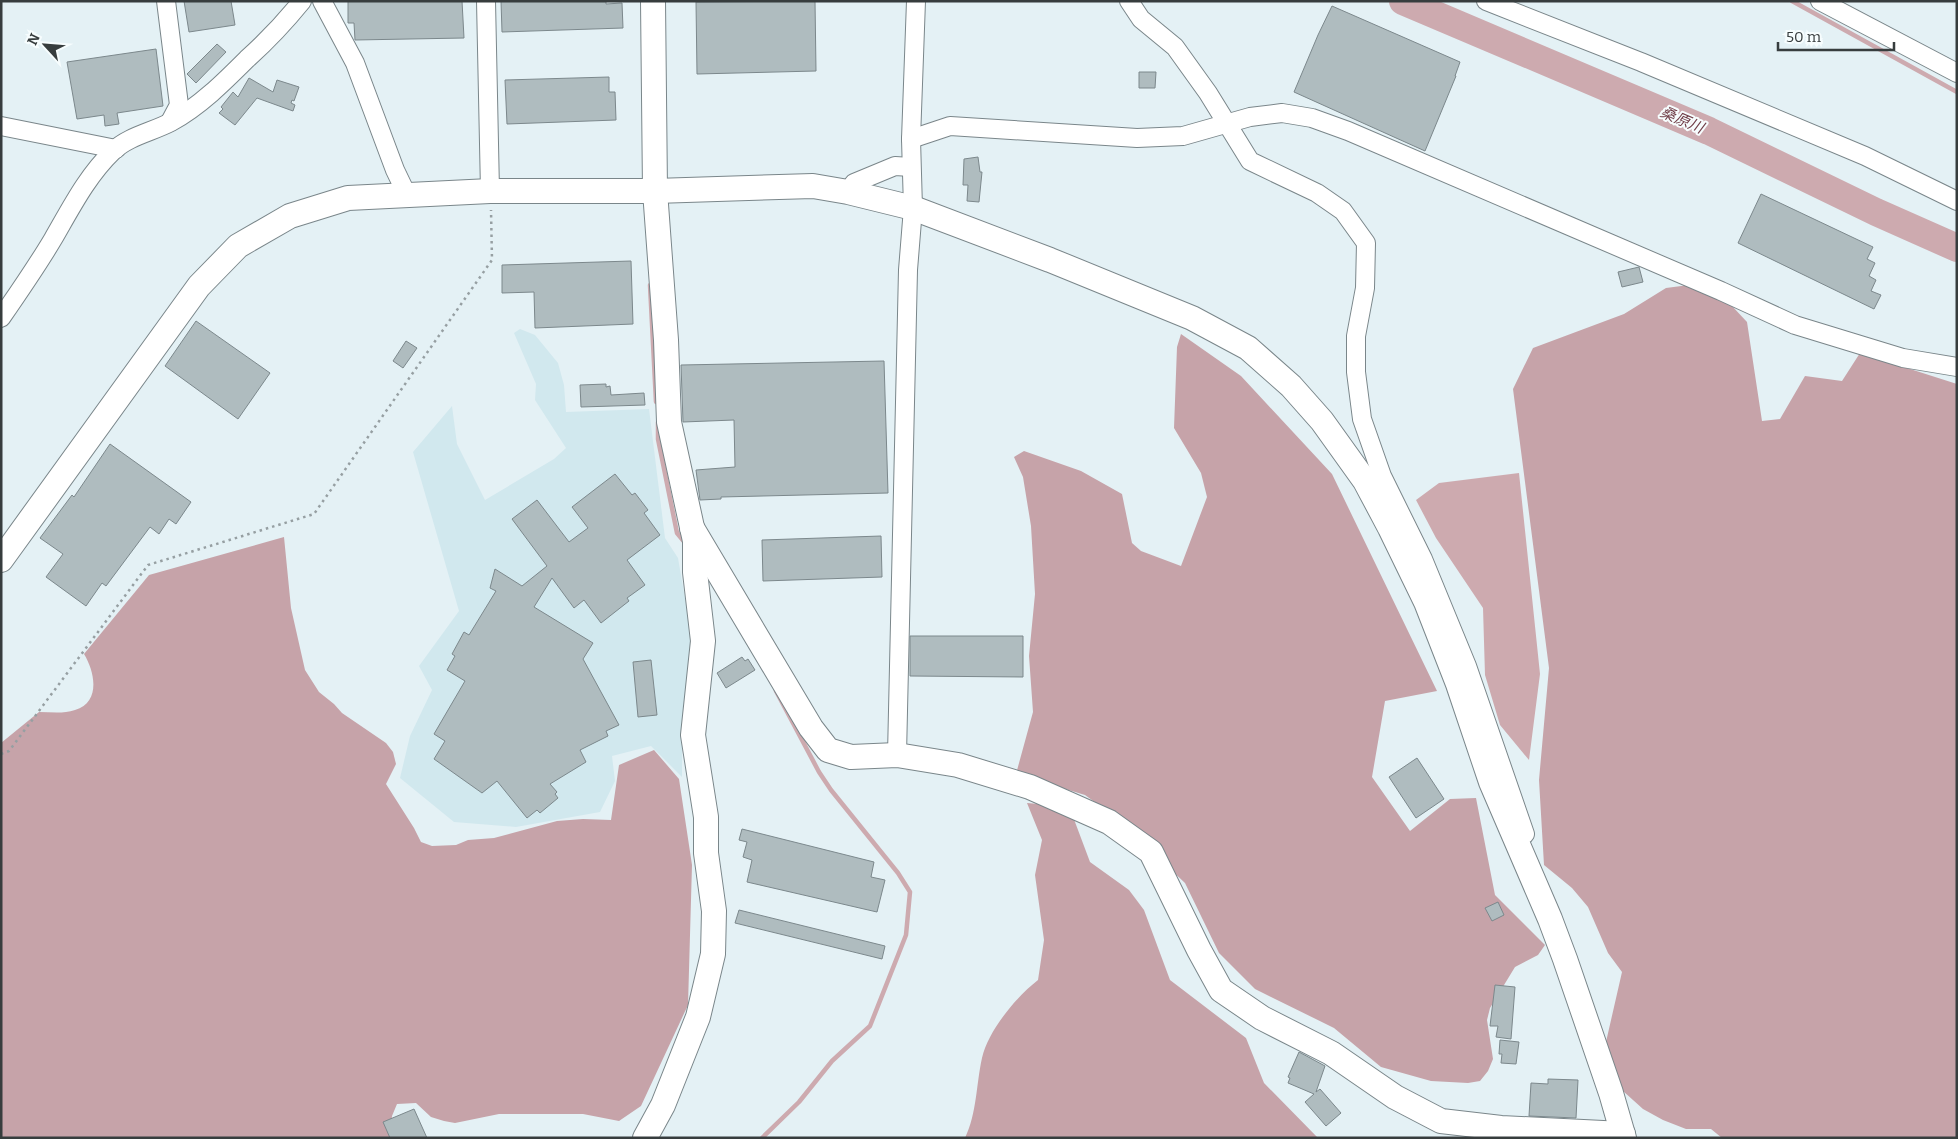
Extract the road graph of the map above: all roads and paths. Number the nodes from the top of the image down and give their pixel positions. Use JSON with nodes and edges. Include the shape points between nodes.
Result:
{"nodes":[{"id":1,"x":166,"y":1,"type":"edge"},
{"id":2,"x":302,"y":1,"type":"edge"},
{"id":3,"x":322,"y":1,"type":"edge"},
{"id":4,"x":486,"y":1,"type":"edge"},
{"id":5,"x":653,"y":1,"type":"edge"},
{"id":6,"x":916,"y":1,"type":"edge"},
{"id":7,"x":1129,"y":1,"type":"edge"},
{"id":8,"x":1486,"y":1,"type":"edge"},
{"id":9,"x":1820,"y":1,"type":"edge"},
{"id":10,"x":1957,"y":73,"type":"edge"},
{"id":11,"x":170,"y":122,"type":"junction"},
{"id":12,"x":1226,"y":125,"type":"junction"},
{"id":13,"x":1,"y":126,"type":"edge"},
{"id":14,"x":911,"y":139,"type":"junction"},
{"id":15,"x":116,"y":149,"type":"junction"},
{"id":16,"x":911,"y":167,"type":"junction"},
{"id":17,"x":490,"y":191,"type":"junction"},
{"id":18,"x":644,"y":191,"type":"junction"},
{"id":19,"x":848,"y":192,"type":"junction"},
{"id":20,"x":407,"y":195,"type":"junction"},
{"id":21,"x":1957,"y":201,"type":"edge"},
{"id":22,"x":913,"y":208,"type":"junction"},
{"id":23,"x":1,"y":318,"type":"edge"},
{"id":24,"x":1957,"y":367,"type":"edge"},
{"id":25,"x":693,"y":534,"type":"junction"},
{"id":26,"x":1,"y":560,"type":"edge"},
{"id":27,"x":1,"y":754,"type":"edge"},
{"id":28,"x":897,"y":755,"type":"junction"},
{"id":29,"x":1550,"y":920,"type":"junction"},
{"id":30,"x":1623,"y":1136,"type":"edge"},
{"id":31,"x":645,"y":1138,"type":"edge"}],
"edges":[{"from":1,"to":11,"type":"street","via":[[179,105]]},
{"from":2,"to":11,"type":"street","via":[[226,80]]},
{"from":3,"to":20,"type":"street","via":[[356,64]]},
{"from":4,"to":17,"type":"street"},
{"from":5,"to":18,"type":"street"},
{"from":6,"to":14,"type":"street"},
{"from":7,"to":12,"type":"street","via":[[1141,19],[1175,47]]},
{"from":8,"to":21,"type":"street","via":[[1856,152]]},
{"from":9,"to":10,"type":"street"},
{"from":11,"to":15,"type":"street","via":[[136,136]]},
{"from":12,"to":14,"type":"street","via":[[1183,136],[1137,138],[950,126]]},
{"from":12,"to":24,"type":"street","via":[[1250,117],[1282,113],[1312,118],[1795,324],[1903,358]]},
{"from":12,"to":29,"type":"street","via":[[1250,161],[1317,193],[1343,211],[1366,243],[1365,288],[1356,336],[1356,372],[1362,419],[1382,476],[1423,559],[1467,666],[1518,816],[1550,898]]},
{"from":13,"to":15,"type":"street"},
{"from":14,"to":16,"type":"street"},
{"from":15,"to":23,"type":"street","via":[[88,180],[33,272]]},
{"from":16,"to":19,"type":"street","via":[[895,166],[854,183]]},
{"from":16,"to":22,"type":"street"},
{"from":17,"to":18,"type":"street"},
{"from":17,"to":20,"type":"street"},
{"from":17,"to":27,"type":"path","via":[[492,260],[314,514],[148,566],[8,751]]},
{"from":18,"to":19,"type":"street","via":[[813,186]]},
{"from":18,"to":25,"type":"street","via":[[666,340],[669,422]]},
{"from":19,"to":22,"type":"street"},
{"from":20,"to":26,"type":"street","via":[[348,198],[290,216],[238,246],[199,286]]},
{"from":22,"to":28,"type":"street","via":[[908,270]]},
{"from":22,"to":29,"type":"street","via":[[1192,318],[1248,348],[1291,386],[1322,421],[1365,481],[1426,602],[1491,782]]},
{"from":25,"to":28,"type":"street","via":[[811,728],[828,750],[851,756]]},
{"from":25,"to":31,"type":"street","via":[[703,641],[693,735],[706,817],[706,853],[714,911],[713,954],[698,1017],[663,1105]]},
{"from":28,"to":30,"type":"street","via":[[958,765],[1030,788],[1109,822],[1151,852],[1221,990],[1262,1018],[1331,1053],[1395,1096],[1441,1121]]},
{"from":29,"to":30,"type":"street"}]}
